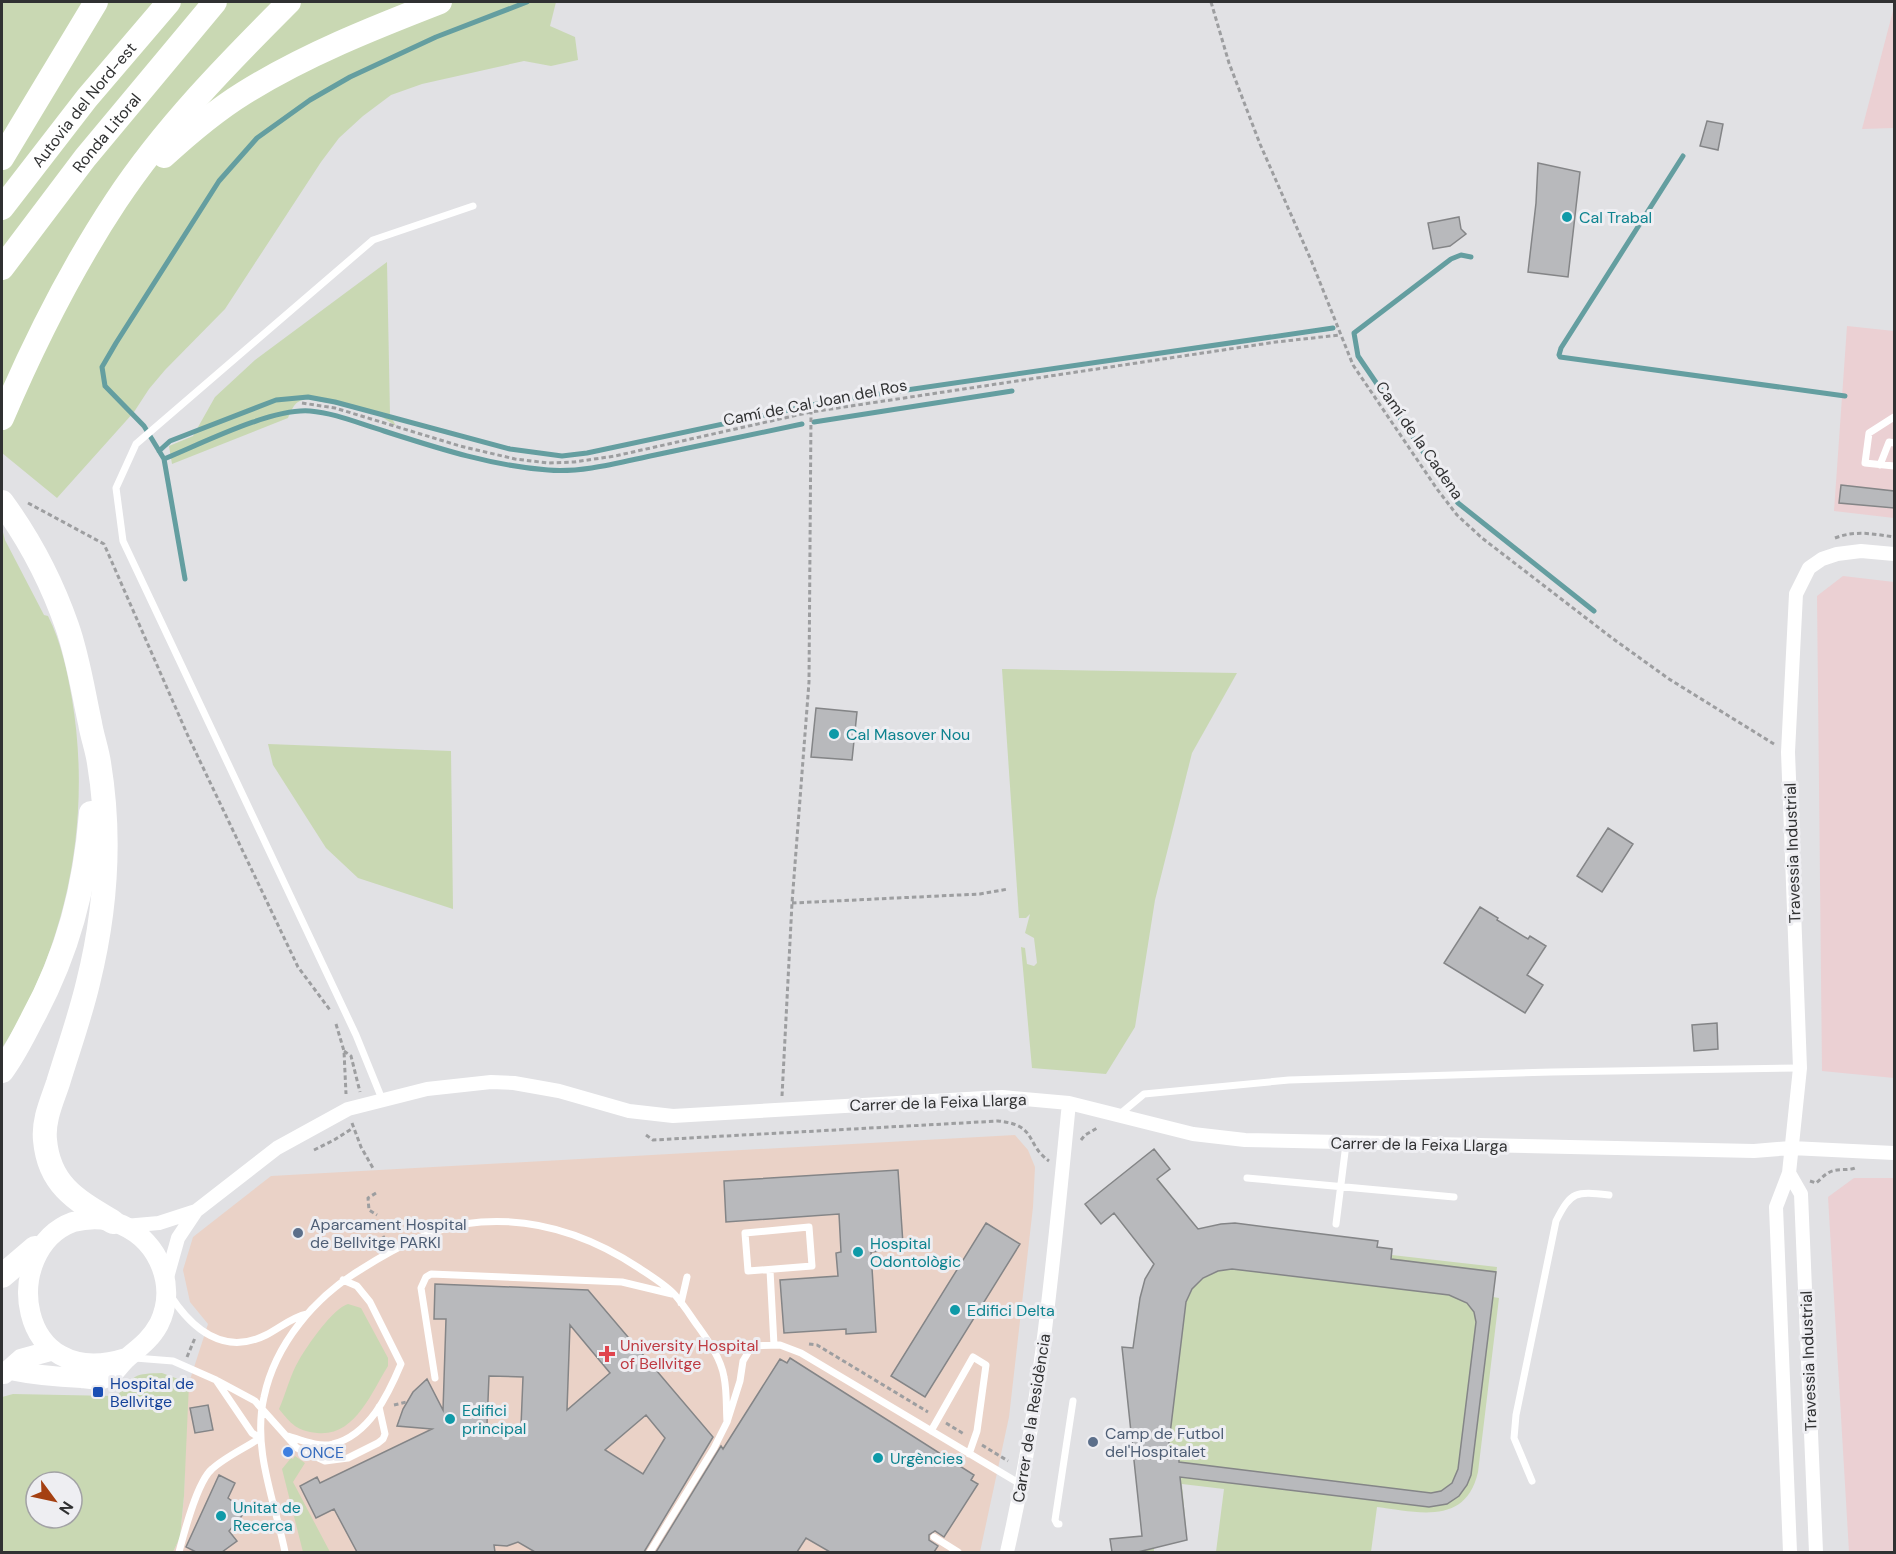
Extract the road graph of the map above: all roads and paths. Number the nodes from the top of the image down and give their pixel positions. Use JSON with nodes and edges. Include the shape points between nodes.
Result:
{"nodes":[{"id":1,"x":96,"y":2,"type":"edge"},
{"id":2,"x":149,"y":2,"type":"edge"},
{"id":3,"x":169,"y":2,"type":"edge"},
{"id":4,"x":215,"y":2,"type":"edge"},
{"id":5,"x":290,"y":2,"type":"edge"},
{"id":6,"x":440,"y":2,"type":"edge"},
{"id":7,"x":1212,"y":2,"type":"edge"},
{"id":8,"x":2,"y":158,"type":"edge"},
{"id":9,"x":2,"y":203,"type":"edge"},
{"id":10,"x":473,"y":206,"type":"dead end"},
{"id":11,"x":2,"y":208,"type":"edge"},
{"id":12,"x":87,"y":247,"type":"junction"},
{"id":13,"x":2,"y":268,"type":"edge"},
{"id":14,"x":1340,"y":335,"type":"junction"},
{"id":15,"x":302,"y":403,"type":"dead end"},
{"id":16,"x":811,"y":412,"type":"junction"},
{"id":17,"x":1894,"y":417,"type":"edge"},
{"id":18,"x":2,"y":418,"type":"edge"},
{"id":19,"x":1894,"y":443,"type":"edge"},
{"id":20,"x":1880,"y":465,"type":"junction"},
{"id":21,"x":1894,"y":466,"type":"edge"},
{"id":22,"x":10,"y":500,"type":"edge"},
{"id":23,"x":1894,"y":554,"type":"edge"},
{"id":24,"x":90,"y":726,"type":"junction"},
{"id":25,"x":1788,"y":752,"type":"junction"},
{"id":26,"x":1008,"y":889,"type":"dead end"},
{"id":27,"x":792,"y":903,"type":"junction"},
{"id":28,"x":344,"y":1051,"type":"junction"},
{"id":29,"x":1800,"y":1068,"type":"junction"},
{"id":30,"x":2,"y":1071,"type":"edge"},
{"id":31,"x":361,"y":1094,"type":"dead end"},
{"id":32,"x":346,"y":1099,"type":"dead end"},
{"id":33,"x":382,"y":1099,"type":"junction"},
{"id":34,"x":1069,"y":1103,"type":"junction"},
{"id":35,"x":782,"y":1110,"type":"junction"},
{"id":36,"x":1120,"y":1114,"type":"junction"},
{"id":37,"x":646,"y":1135,"type":"dead end"},
{"id":38,"x":1346,"y":1144,"type":"junction"},
{"id":39,"x":1791,"y":1149,"type":"junction"},
{"id":40,"x":314,"y":1150,"type":"dead end"},
{"id":41,"x":1894,"y":1153,"type":"edge"},
{"id":42,"x":1047,"y":1159,"type":"dead end"},
{"id":43,"x":374,"y":1170,"type":"dead end"},
{"id":44,"x":1789,"y":1173,"type":"junction"},
{"id":45,"x":1247,"y":1178,"type":"dead end"},
{"id":46,"x":1341,"y":1186,"type":"junction"},
{"id":47,"x":376,"y":1193,"type":"dead end"},
{"id":48,"x":1609,"y":1195,"type":"dead end"},
{"id":49,"x":1454,"y":1197,"type":"dead end"},
{"id":50,"x":196,"y":1211,"type":"junction"},
{"id":51,"x":377,"y":1215,"type":"dead end"},
{"id":52,"x":118,"y":1224,"type":"junction"},
{"id":53,"x":1336,"y":1224,"type":"dead end"},
{"id":54,"x":383,"y":1236,"type":"dead end"},
{"id":55,"x":388,"y":1243,"type":"dead end"},
{"id":56,"x":35,"y":1248,"type":"junction"},
{"id":57,"x":770,"y":1269,"type":"junction"},
{"id":58,"x":2,"y":1276,"type":"edge"},
{"id":59,"x":687,"y":1277,"type":"dead end"},
{"id":60,"x":343,"y":1280,"type":"junction"},
{"id":61,"x":166,"y":1286,"type":"junction"},
{"id":62,"x":674,"y":1294,"type":"junction"},
{"id":63,"x":681,"y":1303,"type":"junction"},
{"id":64,"x":307,"y":1314,"type":"junction"},
{"id":65,"x":196,"y":1336,"type":"dead end"},
{"id":66,"x":807,"y":1343,"type":"dead end"},
{"id":67,"x":774,"y":1345,"type":"junction"},
{"id":68,"x":752,"y":1346,"type":"junction"},
{"id":69,"x":711,"y":1347,"type":"junction"},
{"id":70,"x":50,"y":1351,"type":"junction"},
{"id":71,"x":126,"y":1358,"type":"junction"},
{"id":72,"x":187,"y":1359,"type":"dead end"},
{"id":73,"x":6,"y":1372,"type":"edge"},
{"id":74,"x":435,"y":1378,"type":"dead end"},
{"id":75,"x":216,"y":1380,"type":"junction"},
{"id":76,"x":1073,"y":1401,"type":"dead end"},
{"id":77,"x":379,"y":1407,"type":"junction"},
{"id":78,"x":263,"y":1409,"type":"junction"},
{"id":79,"x":939,"y":1418,"type":"junction"},
{"id":80,"x":727,"y":1422,"type":"junction"},
{"id":81,"x":932,"y":1431,"type":"junction"},
{"id":82,"x":288,"y":1436,"type":"junction"},
{"id":83,"x":260,"y":1438,"type":"junction"},
{"id":84,"x":974,"y":1440,"type":"junction"},
{"id":85,"x":969,"y":1454,"type":"junction"},
{"id":86,"x":1008,"y":1461,"type":"dead end"},
{"id":87,"x":1532,"y":1481,"type":"dead end"},
{"id":88,"x":1023,"y":1485,"type":"junction"},
{"id":89,"x":1059,"y":1524,"type":"dead end"},
{"id":90,"x":934,"y":1538,"type":"dead end"},
{"id":91,"x":178,"y":1552,"type":"edge"},
{"id":92,"x":285,"y":1552,"type":"edge"},
{"id":93,"x":650,"y":1552,"type":"edge"},
{"id":94,"x":958,"y":1552,"type":"edge"},
{"id":95,"x":1007,"y":1552,"type":"edge"},
{"id":96,"x":1790,"y":1552,"type":"edge"},
{"id":97,"x":1816,"y":1552,"type":"edge"}],
"edges":[{"from":1,"to":8,"type":"highway"},
{"from":2,"to":9,"type":"highway"},
{"from":3,"to":11,"type":"highway","name":"Autovia del Nord-est","via":[[87,98]]},
{"from":4,"to":13,"type":"highway","name":"Ronda Litoral","via":[[99,140]]},
{"from":5,"to":12,"type":"highway","via":[[220,71],[179,119],[117,199]]},
{"from":6,"to":12,"type":"highway","via":[[350,38],[243,94],[158,161]]},
{"from":7,"to":14,"type":"path","name":"Camí de la Cadena","via":[[1260,144]]},
{"from":10,"to":33,"type":"lane","via":[[374,240],[135,444],[116,488],[123,542],[356,1035]]},
{"from":12,"to":18,"type":"highway","via":[[29,355]]},
{"from":14,"to":16,"type":"path","name":"Camí de Cal Joan del Ros"},
{"from":14,"to":25,"type":"path","name":"Camí de la Cadena","via":[[1353,364],[1437,489],[1464,522],[1669,680]]},
{"from":15,"to":16,"type":"path","name":"Camí de Cal Joan del Ros","via":[[335,408],[460,446],[548,463],[615,456]]},
{"from":16,"to":27,"type":"path","via":[[809,682]]},
{"from":17,"to":20,"type":"lane","via":[[1869,433],[1865,463]]},
{"from":19,"to":20,"type":"lane","via":[[1889,442]]},
{"from":20,"to":21,"type":"lane"},
{"from":22,"to":24,"type":"highway","via":[[67,626]]},
{"from":22,"to":28,"type":"path","via":[[104,544],[188,736],[298,967],[329,1009]]},
{"from":23,"to":25,"type":"street","name":"Travessia Industrial","via":[[1837,554],[1809,568],[1796,594]]},
{"from":24,"to":30,"type":"highway","via":[[92,804],[86,864],[76,909],[55,974]]},
{"from":24,"to":52,"type":"highway","via":[[99,762],[104,825],[102,907],[88,985],[44,1137],[47,1156],[60,1184],[79,1201]]},
{"from":25,"to":29,"type":"street","name":"Travessia Industrial"},
{"from":26,"to":27,"type":"path","via":[[980,894]]},
{"from":27,"to":35,"type":"path"},
{"from":28,"to":31,"type":"path","via":[[351,1056]]},
{"from":28,"to":32,"type":"path"},
{"from":29,"to":36,"type":"lane","via":[[1290,1080],[1144,1094]]},
{"from":29,"to":39,"type":"street","name":"Travessia Industrial"},
{"from":33,"to":35,"type":"street","name":"Carrer de la Feixa Llarga","via":[[450,1086],[514,1083],[653,1115]]},
{"from":33,"to":50,"type":"street","name":"Carrer de la Feixa Llarga","via":[[348,1109],[277,1148]]},
{"from":34,"to":35,"type":"street","name":"Carrer de la Feixa Llarga","via":[[981,1098]]},
{"from":34,"to":36,"type":"street","name":"Carrer de la Feixa Llarga"},
{"from":34,"to":88,"type":"street","name":"Carrer de la Residència","via":[[1037,1399]]},
{"from":36,"to":38,"type":"street","name":"Carrer de la Feixa Llarga","via":[[1215,1138]]},
{"from":37,"to":42,"type":"path","name":"Carrer de la Feixa Llarga","via":[[653,1140],[998,1121],[1014,1122],[1027,1131]]},
{"from":38,"to":39,"type":"street","name":"Carrer de la Feixa Llarga"},
{"from":38,"to":46,"type":"lane"},
{"from":39,"to":41,"type":"street","name":"Carrer de la Feixa Llarga"},
{"from":39,"to":44,"type":"street","name":"Travessia Industrial"},
{"from":40,"to":43,"type":"path","via":[[353,1128]]},
{"from":44,"to":96,"type":"street","name":"Travessia Industrial","via":[[1776,1207]]},
{"from":44,"to":97,"type":"street","name":"Travessia Industrial","via":[[1801,1194]]},
{"from":45,"to":46,"type":"lane"},
{"from":46,"to":49,"type":"lane"},
{"from":46,"to":53,"type":"lane"},
{"from":47,"to":51,"type":"path","via":[[367,1203]]},
{"from":48,"to":87,"type":"lane","via":[[1573,1196],[1565,1202],[1556,1221],[1516,1415],[1514,1438]]},
{"from":50,"to":52,"type":"street","name":"Carrer de la Feixa Llarga","via":[[159,1223]]},
{"from":50,"to":61,"type":"street","name":"Carrer de la Feixa Llarga","via":[[178,1238]]},
{"from":52,"to":56,"type":"street","via":[[84,1219],[48,1234]]},
{"from":52,"to":61,"type":"street","via":[[140,1236],[153,1250]]},
{"from":54,"to":55,"type":"path"},
{"from":56,"to":58,"type":"highway"},
{"from":56,"to":70,"type":"street","via":[[21,1284],[21,1304],[27,1323]]},
{"from":57,"to":57,"type":"lane","via":[[812,1266],[809,1227],[744,1233],[748,1271]]},
{"from":57,"to":67,"type":"lane"},
{"from":59,"to":63,"type":"lane"},
{"from":60,"to":62,"type":"lane","via":[[390,1251],[441,1229],[480,1222],[516,1222],[548,1227],[606,1248]]},
{"from":60,"to":64,"type":"lane"},
{"from":60,"to":77,"type":"lane","via":[[357,1286],[370,1302],[401,1364]]},
{"from":61,"to":64,"type":"lane","via":[[179,1310],[199,1330],[231,1341],[264,1336],[296,1316]]},
{"from":61,"to":71,"type":"street","via":[[159,1324],[150,1338]]},
{"from":62,"to":63,"type":"lane"},
{"from":62,"to":74,"type":"lane","via":[[622,1282],[431,1274],[421,1288]]},
{"from":63,"to":69,"type":"lane"},
{"from":64,"to":78,"type":"lane","via":[[270,1373]]},
{"from":65,"to":72,"type":"path"},
{"from":66,"to":79,"type":"path","via":[[817,1345]]},
{"from":67,"to":68,"type":"lane"},
{"from":67,"to":81,"type":"lane","via":[[801,1353]]},
{"from":68,"to":69,"type":"lane"},
{"from":68,"to":80,"type":"lane","via":[[743,1361]]},
{"from":69,"to":80,"type":"lane","via":[[724,1375]]},
{"from":70,"to":71,"type":"street","via":[[80,1364],[99,1365]]},
{"from":70,"to":73,"type":"street","via":[[21,1359]]},
{"from":71,"to":73,"type":"street","via":[[115,1373],[102,1379]]},
{"from":71,"to":75,"type":"lane","via":[[173,1361]]},
{"from":75,"to":78,"type":"lane"},
{"from":75,"to":83,"type":"lane","via":[[252,1433]]},
{"from":76,"to":89,"type":"lane","via":[[1055,1520]]},
{"from":77,"to":82,"type":"lane","via":[[360,1430],[332,1445]]},
{"from":77,"to":82,"type":"lane","via":[[386,1434],[383,1439],[348,1458],[319,1459],[297,1448]]},
{"from":78,"to":82,"type":"lane"},
{"from":78,"to":83,"type":"lane"},
{"from":79,"to":81,"type":"lane"},
{"from":79,"to":84,"type":"path"},
{"from":79,"to":84,"type":"lane","via":[[973,1357],[986,1365]]},
{"from":80,"to":93,"type":"lane"},
{"from":81,"to":85,"type":"lane"},
{"from":83,"to":91,"type":"lane","via":[[211,1469],[185,1526]]},
{"from":83,"to":92,"type":"lane"},
{"from":84,"to":85,"type":"lane"},
{"from":84,"to":86,"type":"path"},
{"from":85,"to":88,"type":"lane"},
{"from":88,"to":95,"type":"street","name":"Carrer de la Residència"},
{"from":90,"to":94,"type":"lane"}]}
